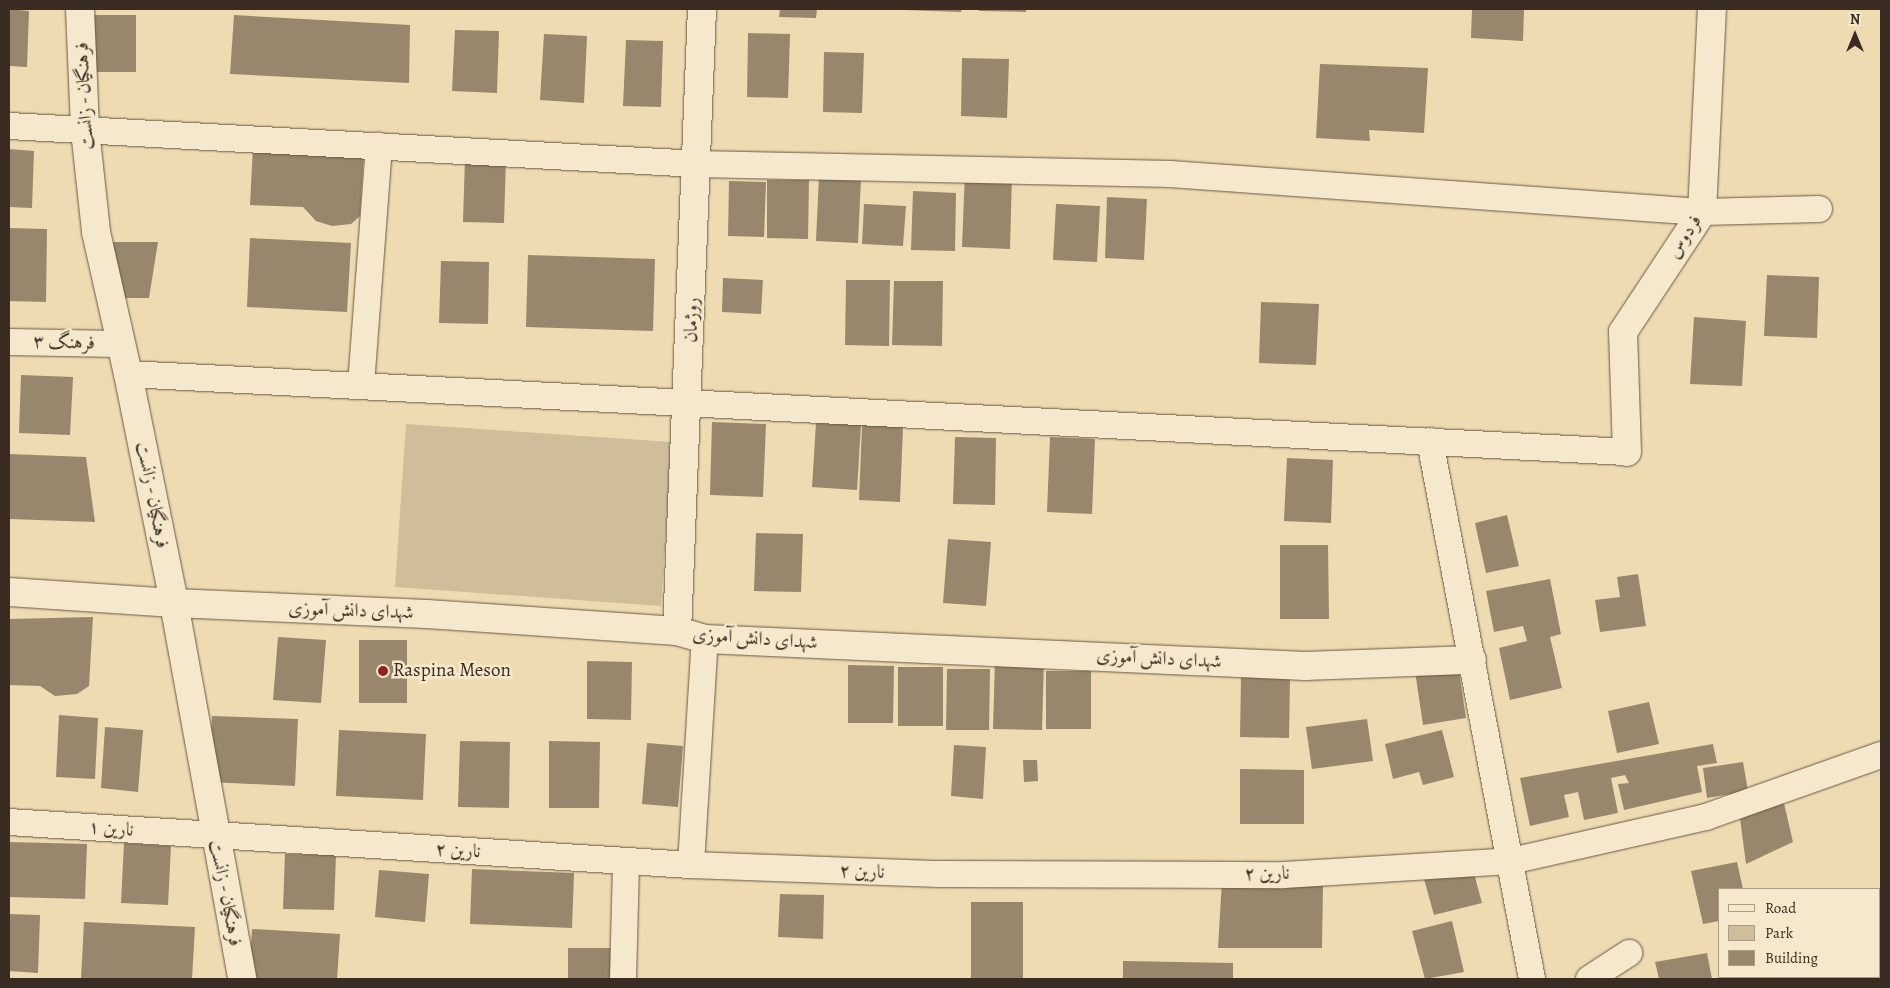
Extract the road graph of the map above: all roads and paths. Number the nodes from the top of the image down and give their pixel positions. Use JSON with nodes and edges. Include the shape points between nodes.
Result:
{"nodes":[{"id":1,"x":80,"y":9,"type":"edge"},
{"id":2,"x":702,"y":9,"type":"edge"},
{"id":3,"x":1712,"y":9,"type":"edge"},
{"id":4,"x":9,"y":126,"type":"edge"},
{"id":5,"x":85,"y":130,"type":"junction"},
{"id":6,"x":379,"y":146,"type":"junction"},
{"id":7,"x":698,"y":164,"type":"junction"},
{"id":8,"x":1819,"y":209,"type":"dead end"},
{"id":9,"x":1702,"y":212,"type":"junction"},
{"id":10,"x":9,"y":342,"type":"edge"},
{"id":11,"x":119,"y":344,"type":"junction"},
{"id":12,"x":128,"y":374,"type":"junction"},
{"id":13,"x":361,"y":385,"type":"junction"},
{"id":14,"x":688,"y":404,"type":"junction"},
{"id":15,"x":1430,"y":441,"type":"junction"},
{"id":16,"x":1627,"y":452,"type":"joint"},
{"id":17,"x":9,"y":592,"type":"edge"},
{"id":18,"x":174,"y":604,"type":"junction"},
{"id":19,"x":676,"y":631,"type":"junction"},
{"id":20,"x":704,"y":639,"type":"junction"},
{"id":21,"x":1472,"y":660,"type":"junction"},
{"id":22,"x":1881,"y":755,"type":"edge"},
{"id":23,"x":9,"y":822,"type":"edge"},
{"id":24,"x":214,"y":836,"type":"junction"},
{"id":25,"x":626,"y":861,"type":"junction"},
{"id":26,"x":1511,"y":861,"type":"junction"},
{"id":27,"x":691,"y":865,"type":"junction"},
{"id":28,"x":1629,"y":953,"type":"dead end"},
{"id":29,"x":242,"y":979,"type":"edge"},
{"id":30,"x":623,"y":979,"type":"edge"},
{"id":31,"x":1532,"y":979,"type":"edge"},
{"id":32,"x":1589,"y":979,"type":"edge"}],
"edges":[{"from":1,"to":5,"type":"street","name":"فرهنگیان - زانست"},
{"from":2,"to":7,"type":"street","name":"روژمان"},
{"from":3,"to":9,"type":"street","name":"فردوس"},
{"from":4,"to":5,"type":"street"},
{"from":5,"to":6,"type":"street"},
{"from":5,"to":11,"type":"street","name":"فرهنگیان - زانست","via":[[96,232]]},
{"from":6,"to":7,"type":"street"},
{"from":6,"to":13,"type":"street"},
{"from":7,"to":9,"type":"street","via":[[1170,174]]},
{"from":7,"to":14,"type":"street","name":"روژمان"},
{"from":8,"to":9,"type":"street"},
{"from":9,"to":16,"type":"street","name":"فردوس","via":[[1623,332]]},
{"from":10,"to":11,"type":"street","name":"فرهنگ ۳"},
{"from":11,"to":12,"type":"street","name":"فرهنگیان - زانست"},
{"from":12,"to":13,"type":"street"},
{"from":12,"to":18,"type":"street","name":"فرهنگیان - زانست"},
{"from":13,"to":14,"type":"street"},
{"from":14,"to":15,"type":"street"},
{"from":14,"to":19,"type":"street","name":"روژمان"},
{"from":15,"to":16,"type":"street"},
{"from":15,"to":21,"type":"street"},
{"from":17,"to":18,"type":"street","name":"شهدای دانش آموزی"},
{"from":18,"to":19,"type":"street","name":"شهدای دانش آموزی","via":[[427,614]]},
{"from":18,"to":24,"type":"street","name":"فرهنگیان - زانست"},
{"from":19,"to":20,"type":"street","name":"شهدای دانش آموزی"},
{"from":20,"to":21,"type":"street","name":"شهدای دانش آموزی","via":[[1305,666]]},
{"from":20,"to":27,"type":"street"},
{"from":21,"to":26,"type":"street"},
{"from":22,"to":26,"type":"street","name":"نارین ۲","via":[[1706,817]]},
{"from":23,"to":24,"type":"street","name":"نارین ۱"},
{"from":24,"to":25,"type":"street","name":"نارین ۲"},
{"from":24,"to":29,"type":"street","name":"فرهنگیان - زانست"},
{"from":25,"to":27,"type":"street","name":"نارین ۲"},
{"from":25,"to":30,"type":"street"},
{"from":26,"to":27,"type":"street","name":"نارین ۲","via":[[1284,875],[940,874]]},
{"from":26,"to":31,"type":"street"},
{"from":28,"to":32,"type":"street"}]}
